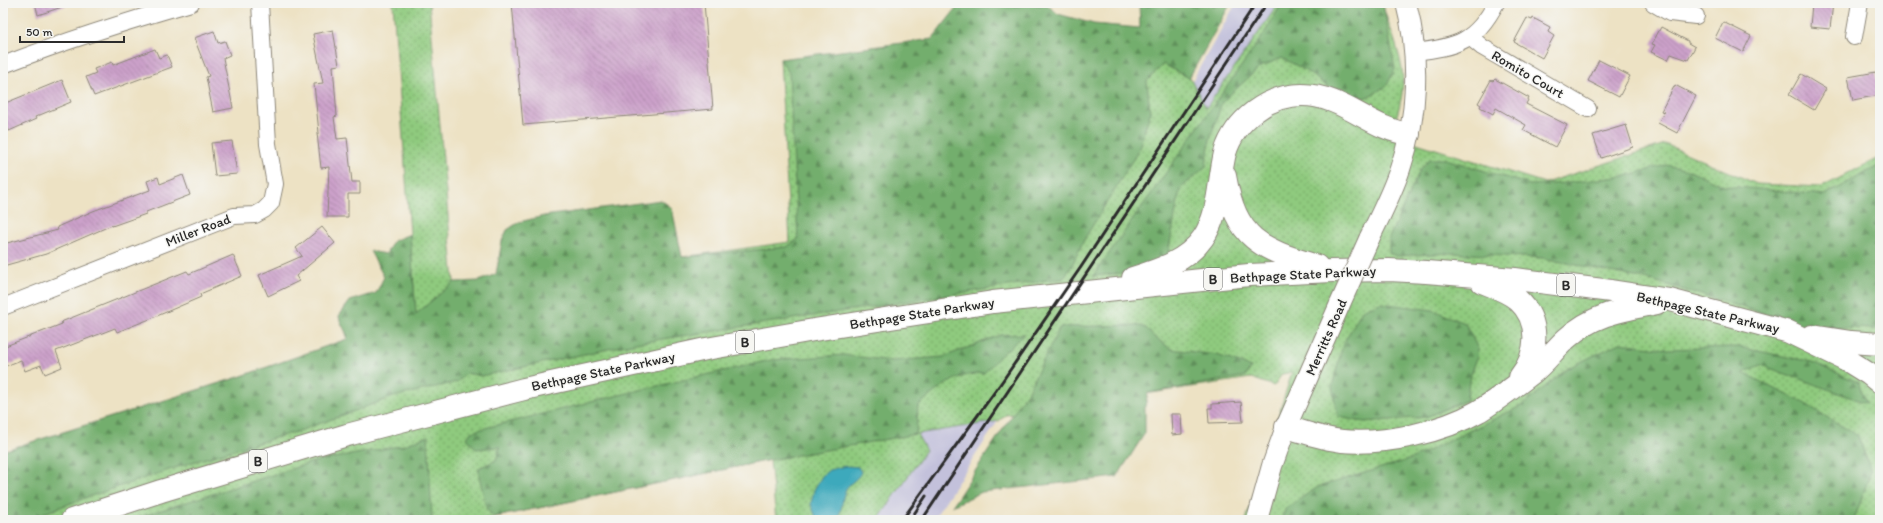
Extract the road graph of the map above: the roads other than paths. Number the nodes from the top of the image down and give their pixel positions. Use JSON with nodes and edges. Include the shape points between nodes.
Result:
{"nodes":[{"id":1,"x":191,"y":3,"type":"edge"},
{"id":2,"x":260,"y":3,"type":"edge"},
{"id":3,"x":1406,"y":3,"type":"edge"},
{"id":4,"x":1496,"y":3,"type":"edge"},
{"id":5,"x":1652,"y":3,"type":"edge"},
{"id":6,"x":1860,"y":3,"type":"edge"},
{"id":7,"x":1696,"y":16,"type":"dead end"},
{"id":8,"x":1470,"y":37,"type":"junction"},
{"id":9,"x":1854,"y":37,"type":"dead end"},
{"id":10,"x":1415,"y":52,"type":"junction"},
{"id":11,"x":3,"y":65,"type":"edge"},
{"id":12,"x":1588,"y":109,"type":"dead end"},
{"id":13,"x":1409,"y":134,"type":"junction"},
{"id":14,"x":1224,"y":165,"type":"junction"},
{"id":15,"x":1332,"y":271,"type":"junction"},
{"id":16,"x":1462,"y":274,"type":"junction"},
{"id":17,"x":1094,"y":290,"type":"junction"},
{"id":18,"x":1670,"y":300,"type":"junction"},
{"id":19,"x":3,"y":307,"type":"edge"},
{"id":20,"x":1789,"y":332,"type":"junction"},
{"id":21,"x":1880,"y":344,"type":"edge"},
{"id":22,"x":1880,"y":383,"type":"edge"},
{"id":23,"x":1511,"y":388,"type":"junction"},
{"id":24,"x":1286,"y":427,"type":"junction"},
{"id":25,"x":72,"y":520,"type":"edge"},
{"id":26,"x":1257,"y":520,"type":"edge"}],
"edges":[{"from":1,"to":11,"type":"street","via":[[107,27]]},
{"from":2,"to":19,"type":"street","name":"Miller Road","via":[[268,137],[275,184],[271,203],[255,215],[234,216]]},
{"from":3,"to":10,"type":"main road","name":"Merritts Road"},
{"from":4,"to":8,"type":"street","via":[[1484,24]]},
{"from":5,"to":7,"type":"street","via":[[1670,13]]},
{"from":6,"to":9,"type":"street"},
{"from":8,"to":10,"type":"street","via":[[1440,49]]},
{"from":8,"to":12,"type":"street","name":"Romito Court","via":[[1482,47]]},
{"from":10,"to":13,"type":"main road","name":"Merritts Road","via":[[1414,98]]},
{"from":13,"to":14,"type":"highway","via":[[1382,127],[1328,98],[1314,95],[1288,96],[1264,105],[1245,120],[1229,144]]},
{"from":13,"to":24,"type":"main road","name":"Merritts Road","bridge":true,"via":[[1400,168]]},
{"from":14,"to":15,"type":"highway","via":[[1228,192],[1235,213],[1249,234],[1281,255]]},
{"from":14,"to":17,"type":"highway","via":[[1213,217],[1203,238],[1186,256],[1163,268]]},
{"from":15,"to":16,"type":"highway","name":"Bethpage State Parkway","number":"B","via":[[1389,270]]},
{"from":15,"to":17,"type":"highway","name":"Bethpage State Parkway","number":"B","via":[[1249,275]]},
{"from":16,"to":18,"type":"highway","name":"Bethpage State Parkway","number":"B"},
{"from":16,"to":23,"type":"highway","via":[[1512,295],[1530,316],[1535,336],[1532,357],[1528,367]]},
{"from":17,"to":25,"type":"highway","name":"Bethpage State Parkway","number":"B","via":[[993,302],[814,330],[604,370],[347,435],[161,490]]},
{"from":18,"to":20,"type":"highway","name":"Bethpage State Parkway","number":"B"},
{"from":18,"to":23,"type":"highway","via":[[1621,310],[1584,324],[1533,372]]},
{"from":20,"to":21,"type":"highway","name":"Bethpage State Parkway","number":"B"},
{"from":20,"to":22,"type":"highway","name":"Bethpage State Parkway","number":"B","via":[[1845,359]]},
{"from":23,"to":24,"type":"highway","via":[[1479,410],[1446,426],[1409,435],[1373,441],[1341,441]]},
{"from":24,"to":26,"type":"main road","name":"Merritts Road"}]}
